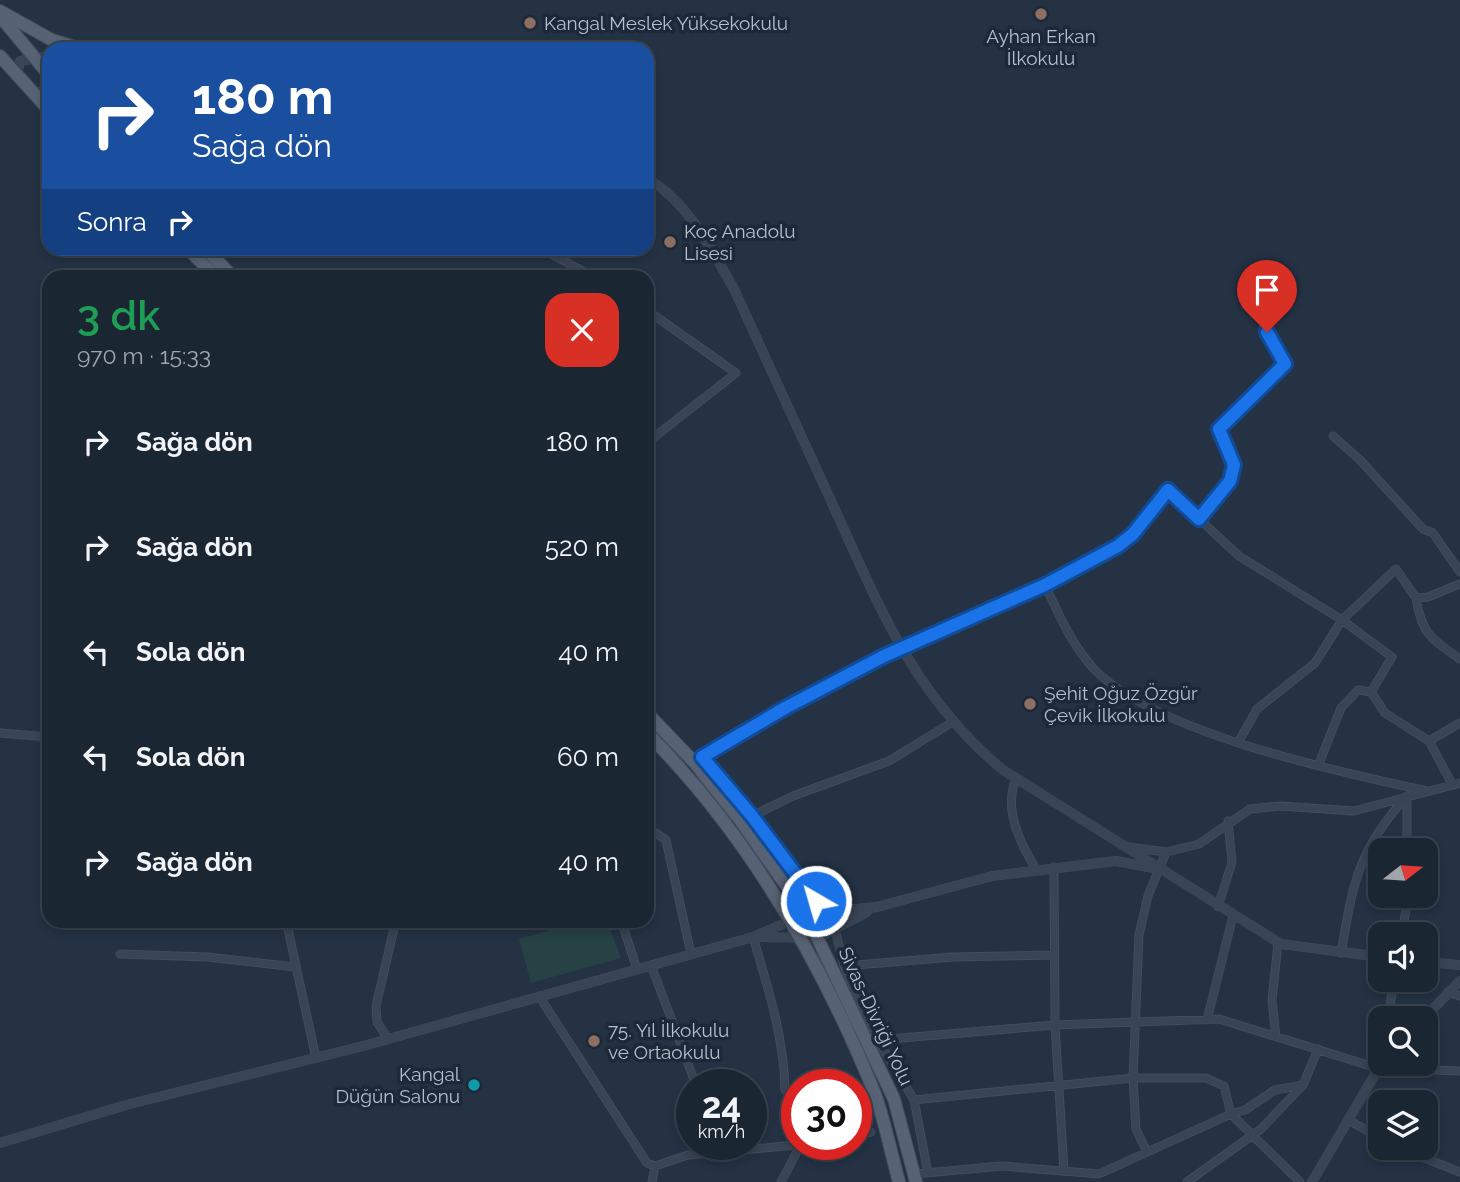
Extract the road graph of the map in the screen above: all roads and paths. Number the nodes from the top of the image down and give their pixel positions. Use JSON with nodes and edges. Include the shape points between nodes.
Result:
{"nodes":[{"id":1,"x":0,"y":13,"type":"edge"},
{"id":2,"x":58,"y":42,"type":"edge"},
{"id":3,"x":0,"y":56,"type":"edge"},
{"id":4,"x":35,"y":57,"type":"junction"},
{"id":5,"x":42,"y":57,"type":"edge"},
{"id":6,"x":42,"y":66,"type":"edge"},
{"id":7,"x":17,"y":75,"type":"junction"},
{"id":8,"x":42,"y":91,"type":"edge"},
{"id":9,"x":33,"y":94,"type":"junction"},
{"id":10,"x":42,"y":103,"type":"edge"},
{"id":11,"x":654,"y":184,"type":"edge"},
{"id":12,"x":195,"y":256,"type":"edge"},
{"id":13,"x":213,"y":256,"type":"edge"},
{"id":14,"x":555,"y":256,"type":"edge"},
{"id":15,"x":209,"y":270,"type":"edge"},
{"id":16,"x":226,"y":270,"type":"edge"},
{"id":17,"x":580,"y":270,"type":"edge"},
{"id":18,"x":654,"y":315,"type":"edge"},
{"id":19,"x":1263,"y":328,"type":"dead end"},
{"id":20,"x":1333,"y":436,"type":"dead end"},
{"id":21,"x":654,"y":437,"type":"edge"},
{"id":22,"x":1199,"y":519,"type":"junction"},
{"id":23,"x":1460,"y":572,"type":"edge"},
{"id":24,"x":1460,"y":584,"type":"edge"},
{"id":25,"x":1045,"y":585,"type":"junction"},
{"id":26,"x":1416,"y":598,"type":"junction"},
{"id":27,"x":1342,"y":620,"type":"junction"},
{"id":28,"x":901,"y":650,"type":"junction"},
{"id":29,"x":1460,"y":659,"type":"edge"},
{"id":30,"x":1371,"y":692,"type":"junction"},
{"id":31,"x":654,"y":713,"type":"edge"},
{"id":32,"x":654,"y":720,"type":"edge"},
{"id":33,"x":954,"y":722,"type":"junction"},
{"id":34,"x":1460,"y":723,"type":"edge"},
{"id":35,"x":0,"y":733,"type":"edge"},
{"id":36,"x":42,"y":736,"type":"edge"},
{"id":37,"x":654,"y":740,"type":"edge"},
{"id":38,"x":1239,"y":741,"type":"junction"},
{"id":39,"x":1429,"y":741,"type":"junction"},
{"id":40,"x":698,"y":760,"type":"junction"},
{"id":41,"x":1318,"y":766,"type":"junction"},
{"id":42,"x":1016,"y":779,"type":"junction"},
{"id":43,"x":1456,"y":783,"type":"edge"},
{"id":44,"x":1427,"y":791,"type":"junction"},
{"id":45,"x":1407,"y":796,"type":"junction"},
{"id":46,"x":752,"y":816,"type":"junction"},
{"id":47,"x":1228,"y":821,"type":"junction"},
{"id":48,"x":654,"y":834,"type":"edge"},
{"id":49,"x":1406,"y":838,"type":"edge"},
{"id":50,"x":1124,"y":847,"type":"junction"},
{"id":51,"x":1166,"y":852,"type":"junction"},
{"id":52,"x":1054,"y":867,"type":"junction"},
{"id":53,"x":1035,"y":869,"type":"junction"},
{"id":54,"x":1159,"y":869,"type":"junction"},
{"id":55,"x":877,"y":906,"type":"junction"},
{"id":56,"x":1219,"y":907,"type":"junction"},
{"id":57,"x":831,"y":913,"type":"junction"},
{"id":58,"x":806,"y":914,"type":"junction"},
{"id":59,"x":1233,"y":916,"type":"junction"},
{"id":60,"x":789,"y":922,"type":"junction"},
{"id":61,"x":288,"y":928,"type":"edge"},
{"id":62,"x":394,"y":928,"type":"edge"},
{"id":63,"x":624,"y":928,"type":"edge"},
{"id":64,"x":834,"y":930,"type":"junction"},
{"id":65,"x":753,"y":937,"type":"junction"},
{"id":66,"x":817,"y":938,"type":"junction"},
{"id":67,"x":799,"y":939,"type":"junction"},
{"id":68,"x":1278,"y":943,"type":"junction"},
{"id":69,"x":1341,"y":953,"type":"junction"},
{"id":70,"x":120,"y":954,"type":"dead end"},
{"id":71,"x":691,"y":954,"type":"junction"},
{"id":72,"x":1054,"y":956,"type":"junction"},
{"id":73,"x":1368,"y":956,"type":"edge"},
{"id":74,"x":1438,"y":963,"type":"edge"},
{"id":75,"x":652,"y":965,"type":"junction"},
{"id":76,"x":1460,"y":965,"type":"edge"},
{"id":77,"x":844,"y":966,"type":"junction"},
{"id":78,"x":295,"y":967,"type":"junction"},
{"id":79,"x":637,"y":969,"type":"junction"},
{"id":80,"x":1460,"y":981,"type":"edge"},
{"id":81,"x":1448,"y":992,"type":"junction"},
{"id":82,"x":539,"y":996,"type":"junction"},
{"id":83,"x":1460,"y":996,"type":"edge"},
{"id":84,"x":1435,"y":1006,"type":"edge"},
{"id":85,"x":1207,"y":1020,"type":"junction"},
{"id":86,"x":1135,"y":1023,"type":"junction"},
{"id":87,"x":1055,"y":1025,"type":"junction"},
{"id":88,"x":1276,"y":1037,"type":"junction"},
{"id":89,"x":388,"y":1039,"type":"junction"},
{"id":90,"x":872,"y":1040,"type":"junction"},
{"id":91,"x":1318,"y":1049,"type":"junction"},
{"id":92,"x":316,"y":1058,"type":"junction"},
{"id":93,"x":1368,"y":1063,"type":"edge"},
{"id":94,"x":690,"y":1069,"type":"edge"},
{"id":95,"x":785,"y":1069,"type":"edge"},
{"id":96,"x":1438,"y":1070,"type":"edge"},
{"id":97,"x":1460,"y":1071,"type":"edge"},
{"id":98,"x":1373,"y":1076,"type":"edge"},
{"id":99,"x":1133,"y":1078,"type":"junction"},
{"id":100,"x":1303,"y":1085,"type":"junction"},
{"id":101,"x":1058,"y":1086,"type":"junction"},
{"id":102,"x":914,"y":1100,"type":"junction"},
{"id":103,"x":1231,"y":1114,"type":"junction"},
{"id":104,"x":1348,"y":1120,"type":"junction"},
{"id":105,"x":1368,"y":1131,"type":"edge"},
{"id":106,"x":1253,"y":1135,"type":"junction"},
{"id":107,"x":0,"y":1143,"type":"edge"},
{"id":108,"x":1147,"y":1152,"type":"junction"},
{"id":109,"x":676,"y":1159,"type":"edge"},
{"id":110,"x":795,"y":1160,"type":"edge"},
{"id":111,"x":1430,"y":1160,"type":"edge"},
{"id":112,"x":655,"y":1166,"type":"junction"},
{"id":113,"x":1064,"y":1170,"type":"junction"},
{"id":114,"x":1460,"y":1172,"type":"edge"},
{"id":115,"x":928,"y":1173,"type":"junction"},
{"id":116,"x":915,"y":1178,"type":"edge"},
{"id":117,"x":652,"y":1182,"type":"edge"},
{"id":118,"x":781,"y":1182,"type":"edge"},
{"id":119,"x":899,"y":1182,"type":"edge"},
{"id":120,"x":1187,"y":1182,"type":"edge"},
{"id":121,"x":1300,"y":1182,"type":"edge"},
{"id":122,"x":1312,"y":1182,"type":"edge"}],
"edges":[{"from":1,"to":2,"type":"main road"},
{"from":1,"to":4,"type":"main road"},
{"from":3,"to":7,"type":"main road"},
{"from":4,"to":5,"type":"street"},
{"from":4,"to":6,"type":"main road"},
{"from":4,"to":7,"type":"street","via":[[20,61]]},
{"from":7,"to":9,"type":"main road"},
{"from":8,"to":9,"type":"street"},
{"from":9,"to":10,"type":"main road"},
{"from":11,"to":28,"type":"street","via":[[688,213],[734,289]]},
{"from":12,"to":15,"type":"main road"},
{"from":13,"to":16,"type":"main road"},
{"from":14,"to":17,"type":"street"},
{"from":18,"to":21,"type":"street","via":[[736,373]]},
{"from":19,"to":22,"type":"street","via":[[1285,364],[1219,429],[1234,465],[1230,481]]},
{"from":20,"to":23,"type":"street","via":[[1423,529],[1433,533]]},
{"from":22,"to":25,"type":"street","via":[[1168,490],[1118,546]]},
{"from":22,"to":27,"type":"street","via":[[1240,556]]},
{"from":24,"to":26,"type":"street"},
{"from":25,"to":28,"type":"street"},
{"from":25,"to":38,"type":"street","via":[[1068,635],[1094,669],[1125,693],[1166,715]]},
{"from":26,"to":27,"type":"street","via":[[1396,569]]},
{"from":26,"to":29,"type":"street","via":[[1420,624]]},
{"from":27,"to":30,"type":"street","via":[[1392,657]]},
{"from":27,"to":38,"type":"street","via":[[1315,663],[1257,709]]},
{"from":28,"to":33,"type":"street"},
{"from":28,"to":40,"type":"street","via":[[785,708]]},
{"from":30,"to":39,"type":"street","via":[[1385,713]]},
{"from":30,"to":41,"type":"street","via":[[1358,690],[1341,708]]},
{"from":31,"to":40,"type":"street"},
{"from":32,"to":40,"type":"main road","name":"Sivas-Divriği Yolu"},
{"from":33,"to":42,"type":"street","via":[[976,748]]},
{"from":33,"to":46,"type":"street","via":[[889,761]]},
{"from":34,"to":39,"type":"street"},
{"from":35,"to":36,"type":"street"},
{"from":37,"to":60,"type":"main road","name":"Sivas-Divriği Yolu","via":[[682,769],[757,867]]},
{"from":38,"to":41,"type":"street"},
{"from":39,"to":43,"type":"street"},
{"from":40,"to":46,"type":"street"},
{"from":40,"to":58,"type":"main road","name":"Sivas-Divriği Yolu"},
{"from":41,"to":44,"type":"street"},
{"from":42,"to":50,"type":"street"},
{"from":42,"to":53,"type":"street","via":[[1012,816]]},
{"from":43,"to":44,"type":"street"},
{"from":44,"to":45,"type":"street"},
{"from":45,"to":47,"type":"street","via":[[1354,811],[1280,806],[1250,809]]},
{"from":45,"to":49,"type":"street"},
{"from":45,"to":69,"type":"street","via":[[1371,842],[1354,878]]},
{"from":46,"to":57,"type":"street","via":[[807,890]]},
{"from":47,"to":51,"type":"street","via":[[1199,844]]},
{"from":47,"to":56,"type":"street","via":[[1231,862]]},
{"from":48,"to":71,"type":"street","via":[[666,840]]},
{"from":50,"to":51,"type":"street"},
{"from":50,"to":54,"type":"street"},
{"from":51,"to":54,"type":"street"},
{"from":52,"to":53,"type":"street"},
{"from":52,"to":54,"type":"street","via":[[1116,861]]},
{"from":52,"to":72,"type":"street"},
{"from":53,"to":55,"type":"street"},
{"from":54,"to":56,"type":"street"},
{"from":54,"to":86,"type":"street","via":[[1139,935]]},
{"from":55,"to":57,"type":"street"},
{"from":55,"to":64,"type":"street"},
{"from":56,"to":59,"type":"street"},
{"from":57,"to":58,"type":"street"},
{"from":57,"to":64,"type":"street"},
{"from":58,"to":60,"type":"street"},
{"from":58,"to":66,"type":"main road","name":"Sivas-Divriği Yolu"},
{"from":59,"to":68,"type":"street"},
{"from":59,"to":85,"type":"street"},
{"from":60,"to":65,"type":"street"},
{"from":60,"to":67,"type":"main road","name":"Sivas-Divriği Yolu"},
{"from":61,"to":78,"type":"street"},
{"from":62,"to":89,"type":"street","via":[[376,1006],[377,1022]]},
{"from":63,"to":79,"type":"street"},
{"from":64,"to":66,"type":"street"},
{"from":64,"to":77,"type":"street"},
{"from":65,"to":67,"type":"street"},
{"from":65,"to":71,"type":"street"},
{"from":65,"to":95,"type":"street","via":[[775,1008]]},
{"from":66,"to":67,"type":"street"},
{"from":66,"to":90,"type":"main road","name":"Sivas-Divriği Yolu"},
{"from":67,"to":119,"type":"main road","name":"Sivas-Divriği Yolu","via":[[875,1096]]},
{"from":68,"to":69,"type":"street"},
{"from":68,"to":88,"type":"street","via":[[1272,1000]]},
{"from":69,"to":73,"type":"street"},
{"from":70,"to":78,"type":"street"},
{"from":71,"to":75,"type":"street"},
{"from":72,"to":77,"type":"street","via":[[953,957]]},
{"from":72,"to":87,"type":"street"},
{"from":74,"to":76,"type":"street"},
{"from":75,"to":79,"type":"street"},
{"from":75,"to":94,"type":"street"},
{"from":77,"to":90,"type":"street"},
{"from":78,"to":92,"type":"street"},
{"from":79,"to":82,"type":"street"},
{"from":80,"to":81,"type":"street"},
{"from":81,"to":83,"type":"street"},
{"from":81,"to":84,"type":"street"},
{"from":82,"to":89,"type":"street"},
{"from":82,"to":112,"type":"street","via":[[647,1163]]},
{"from":85,"to":86,"type":"street"},
{"from":85,"to":88,"type":"street","via":[[1219,1019]]},
{"from":86,"to":87,"type":"street"},
{"from":86,"to":99,"type":"street"},
{"from":87,"to":90,"type":"street"},
{"from":87,"to":101,"type":"street"},
{"from":88,"to":91,"type":"street"},
{"from":89,"to":92,"type":"street"},
{"from":90,"to":102,"type":"street"},
{"from":90,"to":116,"type":"main road","name":"Sivas-Divriği Yolu"},
{"from":91,"to":93,"type":"street"},
{"from":91,"to":100,"type":"street"},
{"from":92,"to":107,"type":"street","via":[[126,1105]]},
{"from":96,"to":97,"type":"street"},
{"from":98,"to":104,"type":"street"},
{"from":99,"to":101,"type":"street"},
{"from":99,"to":103,"type":"street","via":[[1206,1078],[1224,1086]]},
{"from":99,"to":108,"type":"street","via":[[1136,1129]]},
{"from":100,"to":103,"type":"street","via":[[1275,1090]]},
{"from":100,"to":106,"type":"street"},
{"from":101,"to":102,"type":"street"},
{"from":101,"to":113,"type":"street"},
{"from":102,"to":115,"type":"street"},
{"from":103,"to":106,"type":"street"},
{"from":103,"to":108,"type":"street"},
{"from":104,"to":105,"type":"street"},
{"from":104,"to":122,"type":"street"},
{"from":106,"to":120,"type":"street"},
{"from":106,"to":121,"type":"street"},
{"from":108,"to":113,"type":"street","via":[[1098,1174]]},
{"from":109,"to":112,"type":"street"},
{"from":110,"to":118,"type":"street"},
{"from":111,"to":114,"type":"street"},
{"from":112,"to":117,"type":"street"},
{"from":113,"to":115,"type":"street","via":[[1002,1166]]},
{"from":115,"to":116,"type":"street"}]}
